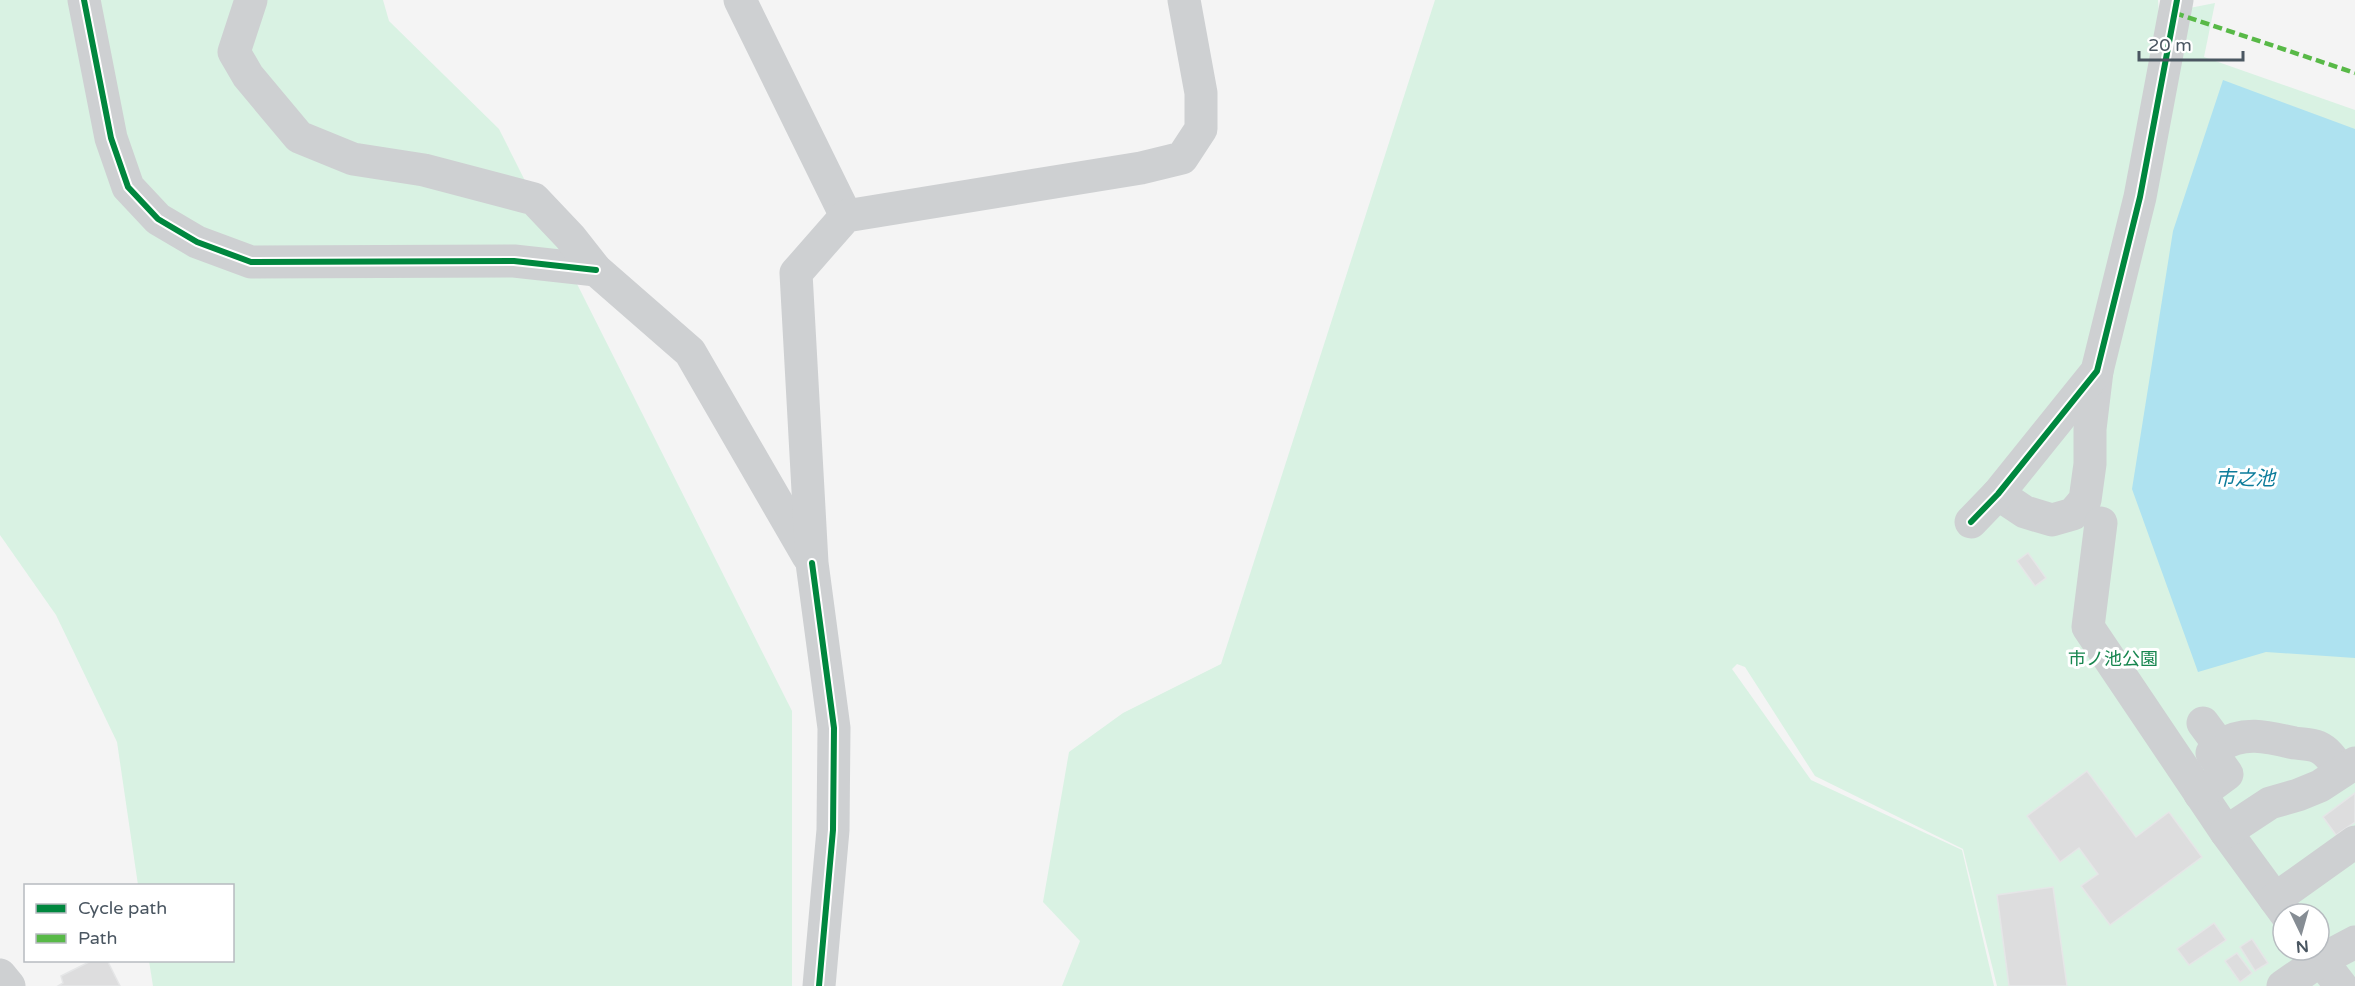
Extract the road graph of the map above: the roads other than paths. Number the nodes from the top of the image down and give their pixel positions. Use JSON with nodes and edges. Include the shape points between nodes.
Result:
{"nodes":[{"id":1,"x":84,"y":0,"type":"edge"},
{"id":2,"x":251,"y":0,"type":"edge"},
{"id":3,"x":740,"y":0,"type":"edge"},
{"id":4,"x":1184,"y":0,"type":"edge"},
{"id":5,"x":2178,"y":0,"type":"edge"},
{"id":6,"x":846,"y":216,"type":"junction"},
{"id":7,"x":596,"y":270,"type":"junction"},
{"id":8,"x":2097,"y":371,"type":"junction"},
{"id":9,"x":1998,"y":494,"type":"junction"},
{"id":10,"x":1971,"y":522,"type":"dead end"},
{"id":11,"x":2101,"y":523,"type":"dead end"},
{"id":12,"x":812,"y":563,"type":"junction"},
{"id":13,"x":2348,"y":767,"type":"edge"},
{"id":14,"x":2200,"y":794,"type":"junction"},
{"id":15,"x":2226,"y":832,"type":"junction"},
{"id":16,"x":2355,"y":842,"type":"edge"},
{"id":17,"x":2277,"y":902,"type":"edge"},
{"id":18,"x":2287,"y":902,"type":"edge"},
{"id":19,"x":2355,"y":942,"type":"edge"},
{"id":20,"x":2331,"y":950,"type":"edge"},
{"id":21,"x":2331,"y":958,"type":"edge"},
{"id":22,"x":2309,"y":962,"type":"edge"},
{"id":23,"x":2322,"y":962,"type":"edge"},
{"id":24,"x":2355,"y":963,"type":"edge"},
{"id":25,"x":0,"y":975,"type":"edge"},
{"id":26,"x":9,"y":986,"type":"edge"},
{"id":27,"x":819,"y":986,"type":"edge"},
{"id":28,"x":2283,"y":986,"type":"edge"},
{"id":29,"x":2341,"y":986,"type":"edge"}],
"edges":[{"from":1,"to":7,"type":"street","via":[[111,138],[128,187],[158,219],[197,242],[251,262],[514,261]]},
{"from":2,"to":7,"type":"street","via":[[234,52],[248,76],[299,137],[353,159],[424,170],[534,199]]},
{"from":3,"to":6,"type":"street"},
{"from":4,"to":6,"type":"street","via":[[1201,93],[1201,129],[1182,158]]},
{"from":5,"to":8,"type":"street","via":[[2140,197]]},
{"from":6,"to":12,"type":"street","via":[[796,273]]},
{"from":7,"to":12,"type":"street","via":[[690,352]]},
{"from":8,"to":9,"type":"street"},
{"from":8,"to":9,"type":"street","via":[[2085,500],[2073,514],[2052,520],[2025,512]]},
{"from":9,"to":10,"type":"street"},
{"from":11,"to":14,"type":"street","via":[[2088,627]]},
{"from":12,"to":27,"type":"street","via":[[834,728],[833,830]]},
{"from":13,"to":14,"type":"street","via":[[2317,747],[2276,738],[2239,737],[2220,746],[2208,738],[2227,774]]},
{"from":13,"to":15,"type":"street","via":[[2320,786],[2270,803]]},
{"from":14,"to":15,"type":"street"},
{"from":15,"to":17,"type":"street"},
{"from":16,"to":18,"type":"street"},
{"from":19,"to":20,"type":"street"},
{"from":21,"to":24,"type":"street"},
{"from":22,"to":28,"type":"street"},
{"from":23,"to":29,"type":"street"},
{"from":25,"to":26,"type":"street"}]}
